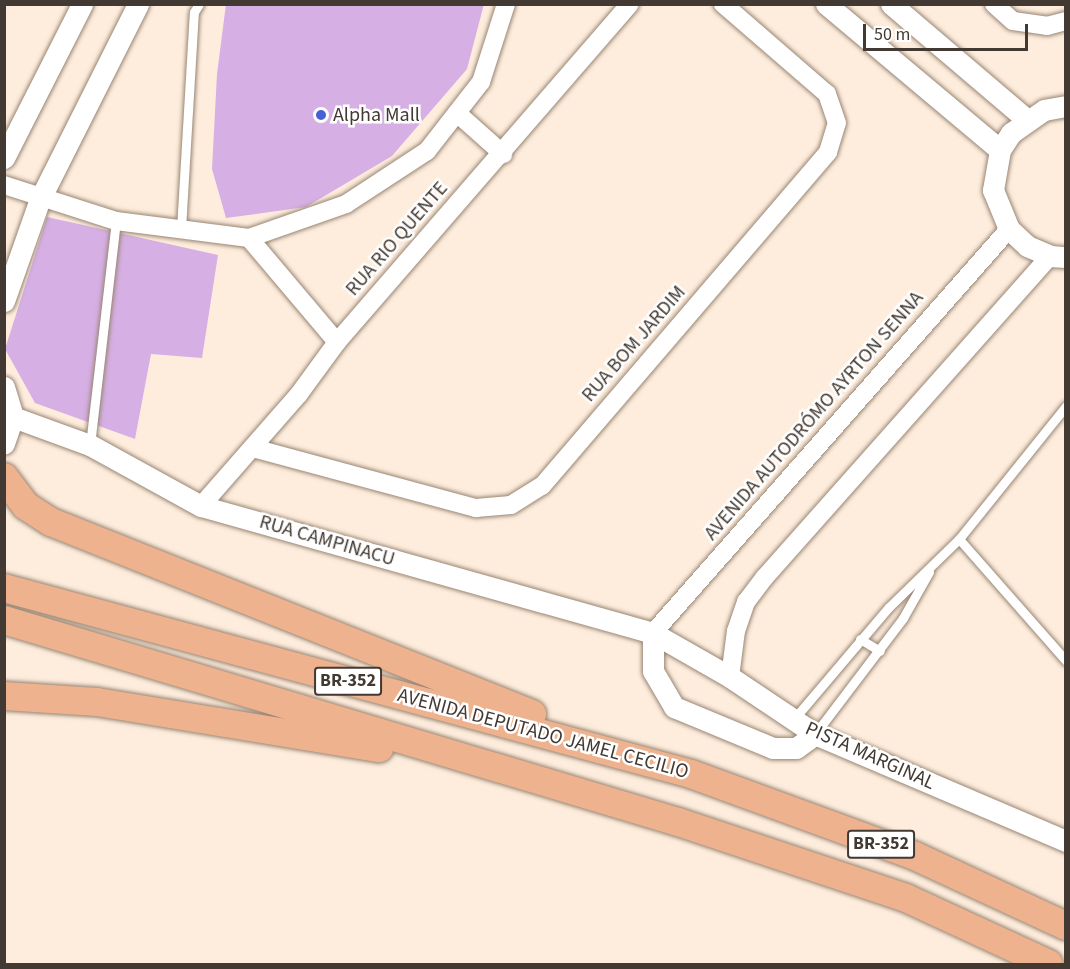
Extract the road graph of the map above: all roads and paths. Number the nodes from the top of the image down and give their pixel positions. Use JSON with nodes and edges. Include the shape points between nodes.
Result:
{"nodes":[{"id":1,"x":82,"y":4,"type":"edge"},
{"id":2,"x":138,"y":4,"type":"edge"},
{"id":3,"x":199,"y":4,"type":"edge"},
{"id":4,"x":506,"y":4,"type":"edge"},
{"id":5,"x":630,"y":4,"type":"edge"},
{"id":6,"x":723,"y":4,"type":"edge"},
{"id":7,"x":826,"y":4,"type":"edge"},
{"id":8,"x":891,"y":4,"type":"edge"},
{"id":9,"x":994,"y":4,"type":"edge"},
{"id":10,"x":1065,"y":21,"type":"edge"},
{"id":11,"x":1065,"y":106,"type":"edge"},
{"id":12,"x":457,"y":113,"type":"junction"},
{"id":13,"x":1026,"y":119,"type":"junction"},
{"id":14,"x":1000,"y":150,"type":"junction"},
{"id":15,"x":503,"y":154,"type":"junction"},
{"id":16,"x":4,"y":158,"type":"edge"},
{"id":17,"x":4,"y":185,"type":"edge"},
{"id":18,"x":40,"y":199,"type":"junction"},
{"id":19,"x":116,"y":221,"type":"junction"},
{"id":20,"x":1009,"y":228,"type":"junction"},
{"id":21,"x":181,"y":229,"type":"junction"},
{"id":22,"x":249,"y":238,"type":"junction"},
{"id":23,"x":1058,"y":257,"type":"edge"},
{"id":24,"x":4,"y":301,"type":"edge"},
{"id":25,"x":337,"y":342,"type":"junction"},
{"id":26,"x":4,"y":387,"type":"edge"},
{"id":27,"x":1065,"y":406,"type":"edge"},
{"id":28,"x":13,"y":417,"type":"junction"},
{"id":29,"x":4,"y":443,"type":"edge"},
{"id":30,"x":90,"y":445,"type":"junction"},
{"id":31,"x":253,"y":448,"type":"junction"},
{"id":32,"x":4,"y":477,"type":"edge"},
{"id":33,"x":201,"y":506,"type":"junction"},
{"id":34,"x":959,"y":539,"type":"junction"},
{"id":35,"x":930,"y":569,"type":"junction"},
{"id":36,"x":4,"y":588,"type":"edge"},
{"id":37,"x":4,"y":620,"type":"edge"},
{"id":38,"x":653,"y":633,"type":"junction"},
{"id":39,"x":860,"y":639,"type":"junction"},
{"id":40,"x":880,"y":651,"type":"junction"},
{"id":41,"x":1065,"y":661,"type":"edge"},
{"id":42,"x":730,"y":677,"type":"junction"},
{"id":43,"x":4,"y":696,"type":"edge"},
{"id":44,"x":793,"y":720,"type":"junction"},
{"id":45,"x":815,"y":735,"type":"junction"},
{"id":46,"x":691,"y":774,"type":"junction"},
{"id":47,"x":678,"y":822,"type":"junction"},
{"id":48,"x":1065,"y":841,"type":"edge"},
{"id":49,"x":1065,"y":926,"type":"edge"},
{"id":50,"x":1049,"y":964,"type":"edge"}],
"edges":[{"from":1,"to":16,"type":"street"},
{"from":2,"to":18,"type":"street"},
{"from":3,"to":21,"type":"lane","via":[[194,12]]},
{"from":4,"to":12,"type":"street","via":[[481,82]]},
{"from":5,"to":15,"type":"street","name":"RUA RIO QUENTE"},
{"from":6,"to":31,"type":"street","name":"RUA BOM JARDIM","via":[[827,94],[837,123],[828,152],[542,486],[511,505],[476,508]]},
{"from":7,"to":14,"type":"street"},
{"from":8,"to":13,"type":"street"},
{"from":9,"to":10,"type":"street","via":[[1013,21],[1047,26]]},
{"from":11,"to":13,"type":"street"},
{"from":12,"to":15,"type":"street"},
{"from":12,"to":22,"type":"street","via":[[427,151],[345,204]]},
{"from":13,"to":14,"type":"street"},
{"from":14,"to":20,"type":"street","via":[[993,190]]},
{"from":15,"to":25,"type":"street","name":"RUA RIO QUENTE"},
{"from":17,"to":18,"type":"street"},
{"from":18,"to":19,"type":"street"},
{"from":18,"to":24,"type":"street"},
{"from":19,"to":21,"type":"street"},
{"from":19,"to":30,"type":"lane"},
{"from":20,"to":23,"type":"street","via":[[1027,246]]},
{"from":20,"to":38,"type":"street","name":"AVENIDA AUTODRÓMO AYRTON SENNA"},
{"from":21,"to":22,"type":"street"},
{"from":22,"to":25,"type":"street"},
{"from":23,"to":42,"type":"street","via":[[765,577],[746,602],[736,631]]},
{"from":25,"to":31,"type":"street","name":"RUA RIO QUENTE"},
{"from":26,"to":28,"type":"street"},
{"from":27,"to":34,"type":"lane"},
{"from":28,"to":29,"type":"street"},
{"from":28,"to":30,"type":"street","name":"RUA CAMPINACU"},
{"from":30,"to":33,"type":"street","name":"RUA CAMPINACU"},
{"from":31,"to":33,"type":"street","name":"RUA RIO QUENTE"},
{"from":32,"to":46,"type":"highway","via":[[26,506],[51,522],[394,662]]},
{"from":33,"to":38,"type":"street","name":"RUA CAMPINACU"},
{"from":34,"to":35,"type":"lane"},
{"from":34,"to":41,"type":"lane"},
{"from":35,"to":39,"type":"lane"},
{"from":35,"to":40,"type":"lane","via":[[918,595]]},
{"from":36,"to":46,"type":"highway","name":"AVENIDA DEPUTADO JAMEL CECILIO","number":"BR-352"},
{"from":37,"to":47,"type":"highway","name":"AVENIDA DEPUTADO JAMEL CECILIO","number":"BR-352"},
{"from":38,"to":42,"type":"street","name":"PISTA MARGINAL"},
{"from":38,"to":45,"type":"street","via":[[653,671],[674,707],[774,748],[796,748]]},
{"from":39,"to":40,"type":"lane"},
{"from":39,"to":44,"type":"lane"},
{"from":40,"to":45,"type":"lane"},
{"from":42,"to":44,"type":"street","name":"PISTA MARGINAL"},
{"from":43,"to":47,"type":"highway","via":[[98,702],[377,748]]},
{"from":44,"to":45,"type":"street","name":"PISTA MARGINAL"},
{"from":45,"to":48,"type":"street","name":"PISTA MARGINAL"},
{"from":46,"to":49,"type":"highway","name":"AVENIDA DEPUTADO JAMEL CECILIO","number":"BR-352","via":[[915,856]]},
{"from":47,"to":50,"type":"highway","name":"AVENIDA DEPUTADO JAMEL CECILIO","number":"BR-352","via":[[906,898]]}]}
